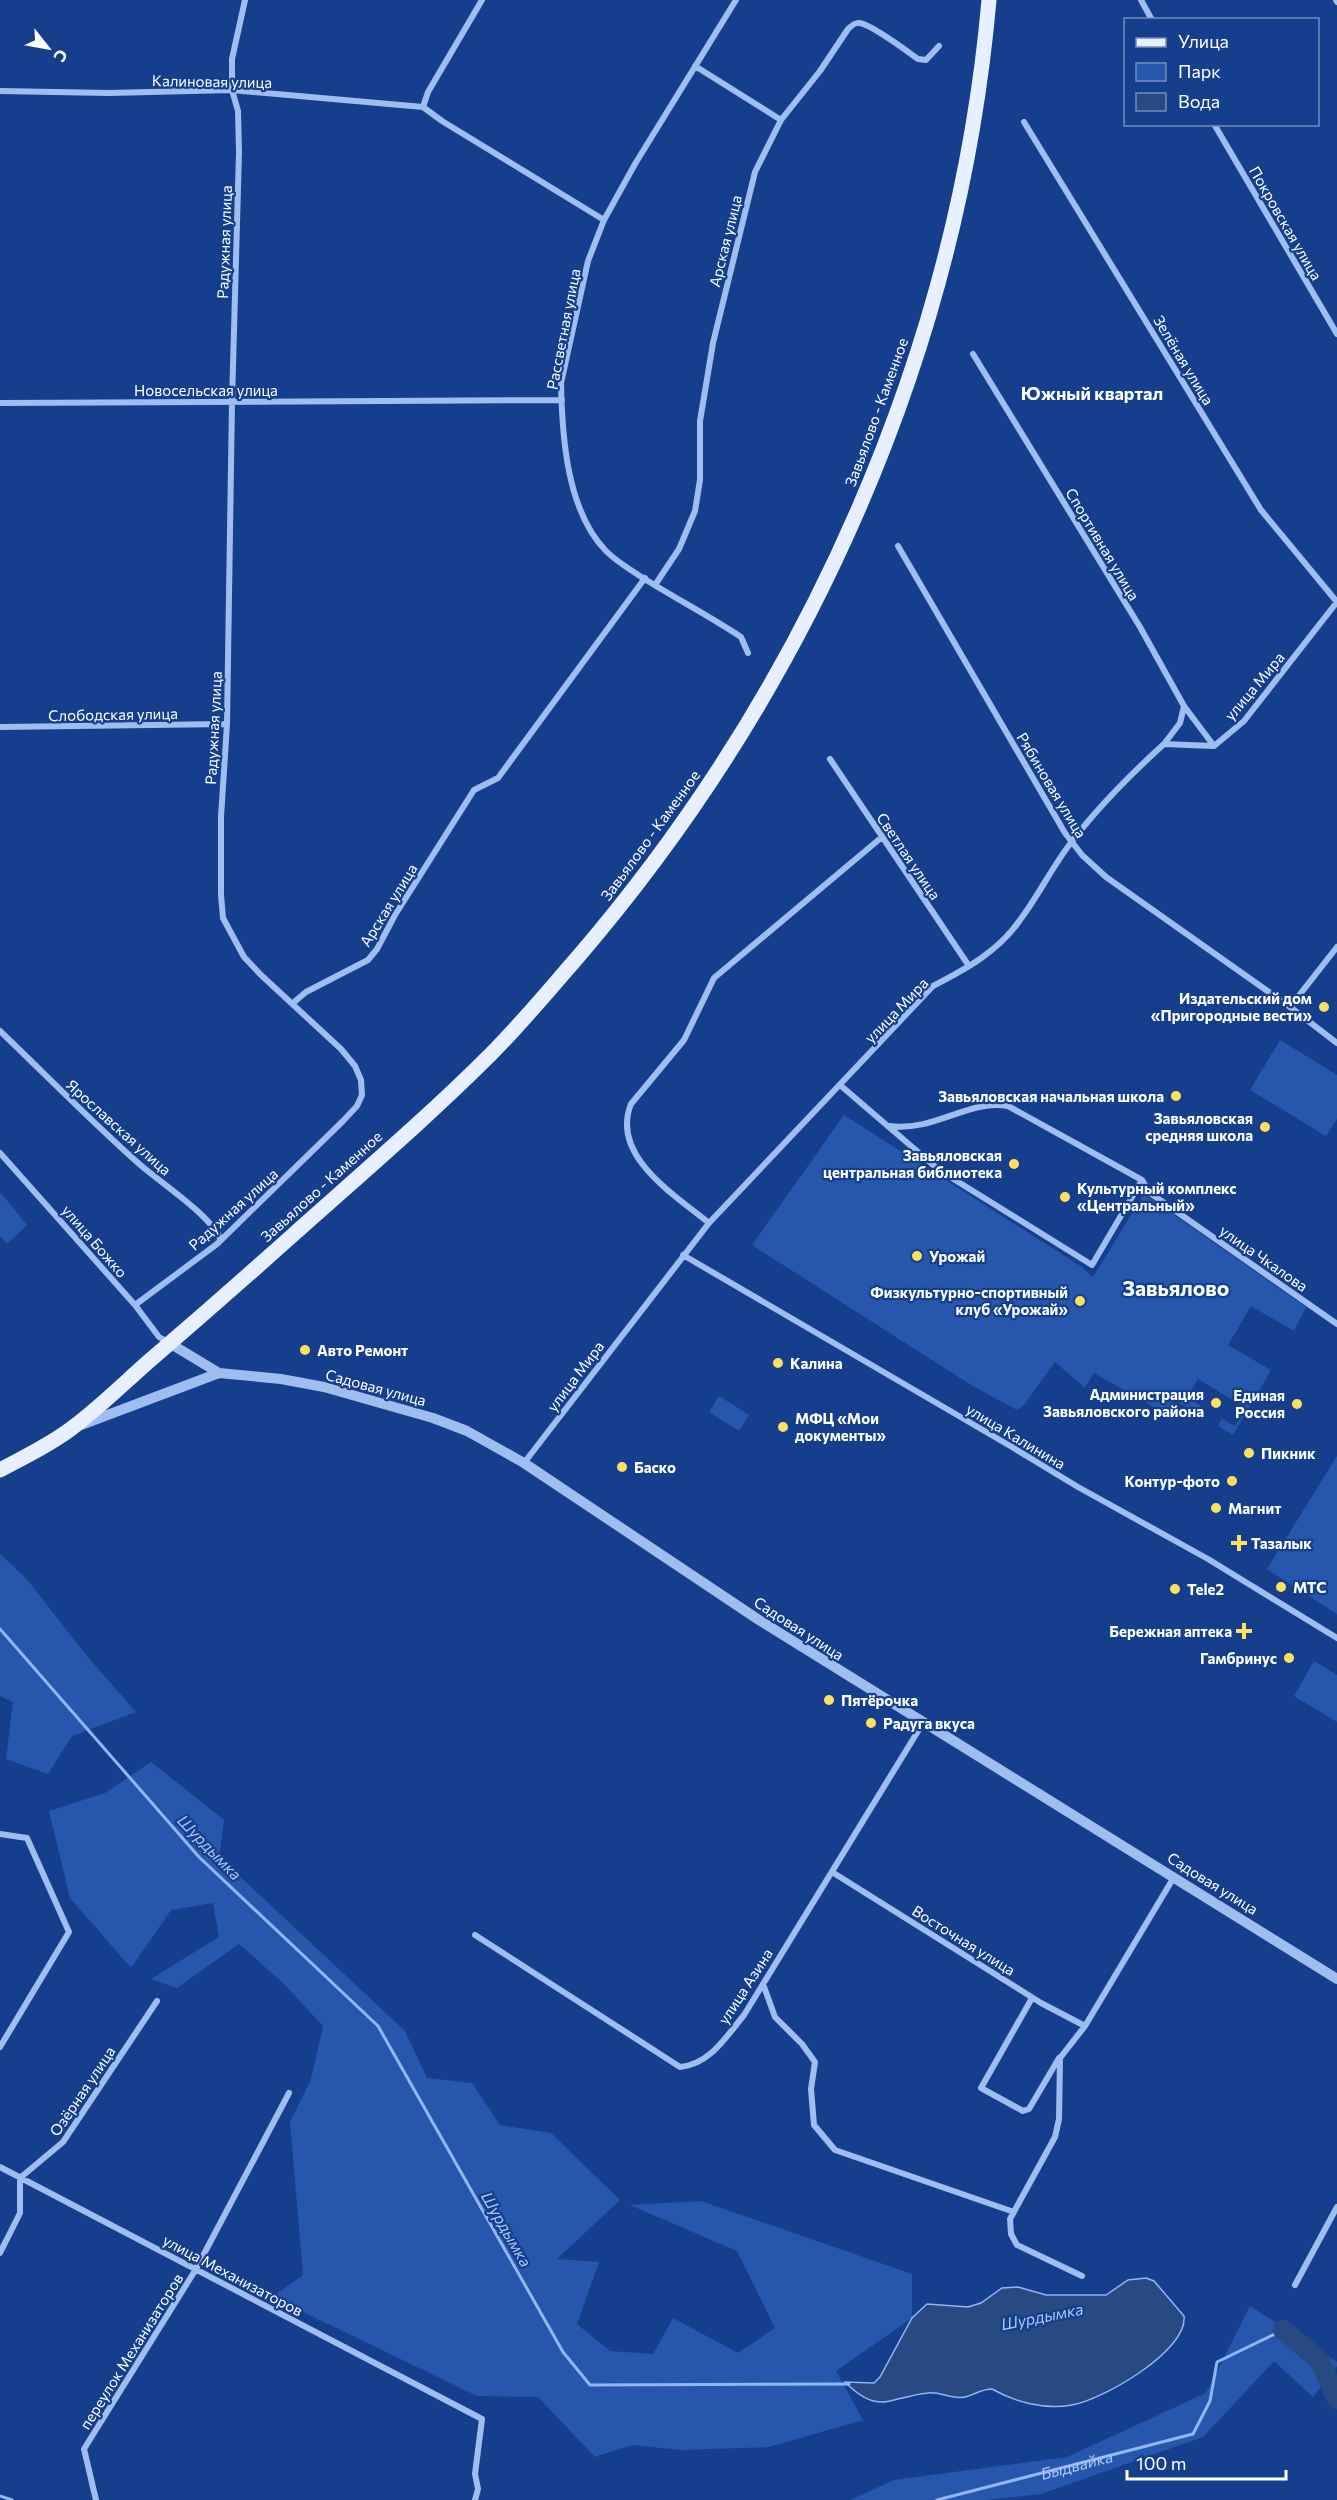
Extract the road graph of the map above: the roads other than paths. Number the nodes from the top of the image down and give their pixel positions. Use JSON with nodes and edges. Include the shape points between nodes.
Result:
{"nodes":[{"id":1,"x":245,"y":0,"type":"edge"},
{"id":2,"x":482,"y":0,"type":"edge"},
{"id":3,"x":736,"y":0,"type":"edge"},
{"id":4,"x":989,"y":0,"type":"edge"},
{"id":5,"x":1141,"y":0,"type":"edge"},
{"id":6,"x":1151,"y":18,"type":"edge"},
{"id":7,"x":939,"y":46,"type":"dead end"},
{"id":8,"x":695,"y":66,"type":"junction"},
{"id":9,"x":232,"y":90,"type":"junction"},
{"id":10,"x":0,"y":91,"type":"edge"},
{"id":11,"x":423,"y":107,"type":"junction"},
{"id":12,"x":781,"y":120,"type":"junction"},
{"id":13,"x":1024,"y":122,"type":"dead end"},
{"id":14,"x":1215,"y":126,"type":"edge"},
{"id":15,"x":604,"y":220,"type":"junction"},
{"id":16,"x":1337,"y":334,"type":"edge"},
{"id":17,"x":973,"y":354,"type":"dead end"},
{"id":18,"x":562,"y":400,"type":"junction"},
{"id":19,"x":231,"y":402,"type":"junction"},
{"id":20,"x":0,"y":403,"type":"edge"},
{"id":21,"x":898,"y":546,"type":"dead end"},
{"id":22,"x":645,"y":578,"type":"junction"},
{"id":23,"x":655,"y":585,"type":"junction"},
{"id":24,"x":1337,"y":602,"type":"edge"},
{"id":25,"x":748,"y":653,"type":"dead end"},
{"id":26,"x":1184,"y":706,"type":"junction"},
{"id":27,"x":227,"y":724,"type":"junction"},
{"id":28,"x":0,"y":727,"type":"edge"},
{"id":29,"x":1164,"y":744,"type":"junction"},
{"id":30,"x":1214,"y":746,"type":"junction"},
{"id":31,"x":830,"y":759,"type":"dead end"},
{"id":32,"x":882,"y":837,"type":"junction"},
{"id":33,"x":1072,"y":841,"type":"junction"},
{"id":34,"x":1337,"y":947,"type":"edge"},
{"id":35,"x":969,"y":966,"type":"junction"},
{"id":36,"x":293,"y":1003,"type":"junction"},
{"id":37,"x":1290,"y":1007,"type":"junction"},
{"id":38,"x":0,"y":1031,"type":"edge"},
{"id":39,"x":1337,"y":1043,"type":"edge"},
{"id":40,"x":840,"y":1085,"type":"junction"},
{"id":41,"x":889,"y":1126,"type":"junction"},
{"id":42,"x":0,"y":1154,"type":"edge"},
{"id":43,"x":1142,"y":1180,"type":"junction"},
{"id":44,"x":709,"y":1223,"type":"junction"},
{"id":45,"x":221,"y":1240,"type":"junction"},
{"id":46,"x":683,"y":1255,"type":"junction"},
{"id":47,"x":135,"y":1305,"type":"junction"},
{"id":48,"x":1337,"y":1324,"type":"edge"},
{"id":49,"x":171,"y":1344,"type":"junction"},
{"id":50,"x":219,"y":1373,"type":"junction"},
{"id":51,"x":69,"y":1430,"type":"junction"},
{"id":52,"x":524,"y":1463,"type":"junction"},
{"id":53,"x":0,"y":1470,"type":"edge"},
{"id":54,"x":1337,"y":1638,"type":"edge"},
{"id":55,"x":922,"y":1724,"type":"junction"},
{"id":56,"x":0,"y":1834,"type":"edge"},
{"id":57,"x":832,"y":1872,"type":"junction"},
{"id":58,"x":1174,"y":1876,"type":"junction"},
{"id":59,"x":476,"y":1935,"type":"dead end"},
{"id":60,"x":1337,"y":1978,"type":"edge"},
{"id":61,"x":763,"y":1984,"type":"junction"},
{"id":62,"x":1032,"y":1998,"type":"junction"},
{"id":63,"x":157,"y":2001,"type":"dead end"},
{"id":64,"x":1085,"y":2026,"type":"junction"},
{"id":65,"x":0,"y":2047,"type":"edge"},
{"id":66,"x":1060,"y":2058,"type":"junction"},
{"id":67,"x":289,"y":2093,"type":"dead end"},
{"id":68,"x":0,"y":2167,"type":"edge"},
{"id":69,"x":20,"y":2178,"type":"junction"},
{"id":70,"x":1337,"y":2207,"type":"edge"},
{"id":71,"x":1014,"y":2212,"type":"junction"},
{"id":72,"x":0,"y":2253,"type":"edge"},
{"id":73,"x":196,"y":2269,"type":"junction"},
{"id":74,"x":1082,"y":2276,"type":"dead end"},
{"id":75,"x":1295,"y":2285,"type":"dead end"},
{"id":76,"x":96,"y":2500,"type":"edge"},
{"id":77,"x":476,"y":2500,"type":"edge"}],
"edges":[{"from":1,"to":9,"type":"street","name":"Радужная улица","via":[[232,58]]},
{"from":2,"to":11,"type":"street"},
{"from":3,"to":8,"type":"street","name":"Рассветная улица"},
{"from":4,"to":49,"type":"main road","name":"Завьялово - Каменное","via":[[978,90],[956,208],[902,399],[871,482],[809,615],[725,760],[691,813],[617,911],[493,1052]]},
{"from":5,"to":6,"type":"street"},
{"from":7,"to":12,"type":"street","name":"Арская улица","via":[[926,60],[918,59],[871,28],[854,24]]},
{"from":8,"to":12,"type":"street"},
{"from":8,"to":15,"type":"street","name":"Рассветная улица"},
{"from":9,"to":10,"type":"street","name":"Калиновая улица"},
{"from":9,"to":11,"type":"street","name":"Калиновая улица"},
{"from":9,"to":19,"type":"street","name":"Радужная улица","via":[[238,111],[239,152]]},
{"from":11,"to":15,"type":"street","via":[[441,122]]},
{"from":12,"to":23,"type":"street","name":"Арская улица","via":[[755,172],[712,343],[700,421],[700,480],[695,511],[679,549]]},
{"from":13,"to":24,"type":"street","name":"Зелёная улица","via":[[1261,510]]},
{"from":14,"to":16,"type":"street","name":"Покровская улица"},
{"from":15,"to":18,"type":"street","name":"Рассветная улица","via":[[588,261],[561,383]]},
{"from":17,"to":26,"type":"street","name":"Спортивная улица"},
{"from":18,"to":19,"type":"street","name":"Новосельская улица"},
{"from":18,"to":22,"type":"street","name":"Рассветная улица","via":[[565,448],[585,522],[608,552]]},
{"from":19,"to":20,"type":"street","name":"Новосельская улица"},
{"from":19,"to":27,"type":"street","name":"Радужная улица"},
{"from":21,"to":33,"type":"street","name":"Рябиновая улица"},
{"from":22,"to":23,"type":"street","name":"Рассветная улица"},
{"from":22,"to":36,"type":"street","name":"Арская улица","via":[[498,778],[474,790],[377,950],[368,960],[306,992]]},
{"from":23,"to":25,"type":"street","name":"Рассветная улица","via":[[741,637]]},
{"from":24,"to":30,"type":"street","name":"улица Мира","via":[[1244,722]]},
{"from":26,"to":29,"type":"street","name":"улица Мира","via":[[1180,723]]},
{"from":26,"to":30,"type":"street","name":"Спортивная улица"},
{"from":27,"to":28,"type":"street","name":"Слободская улица"},
{"from":27,"to":36,"type":"street","name":"Радужная улица","via":[[221,817],[223,918],[244,957]]},
{"from":29,"to":30,"type":"street"},
{"from":29,"to":33,"type":"street","name":"улица Мира","via":[[1124,780]]},
{"from":31,"to":32,"type":"street","name":"Светлая улица"},
{"from":32,"to":35,"type":"street","name":"Светлая улица"},
{"from":32,"to":44,"type":"street","via":[[714,978],[684,1040],[631,1104],[626,1129],[633,1150],[665,1186]]},
{"from":33,"to":35,"type":"street","name":"улица Мира","via":[[1019,922],[995,948]]},
{"from":33,"to":37,"type":"street","name":"Рябиновая улица","via":[[1106,877]]},
{"from":34,"to":37,"type":"street"},
{"from":35,"to":40,"type":"street","name":"улица Мира","via":[[933,986]]},
{"from":36,"to":45,"type":"street","name":"Радужная улица","via":[[355,1066],[362,1095],[343,1121]]},
{"from":37,"to":39,"type":"street","name":"Рябиновая улица"},
{"from":38,"to":45,"type":"street","name":"Ярославская улица","via":[[138,1163],[202,1216]]},
{"from":40,"to":41,"type":"street"},
{"from":40,"to":44,"type":"street","name":"улица Мира"},
{"from":41,"to":43,"type":"street","name":"улица Чкалова","via":[[927,1124],[984,1104],[1008,1106]]},
{"from":41,"to":43,"type":"street","via":[[939,1170],[1092,1265]]},
{"from":42,"to":47,"type":"street","name":"улица Божко"},
{"from":43,"to":48,"type":"street","name":"улица Чкалова","via":[[1150,1193]]},
{"from":44,"to":46,"type":"street","name":"улица Мира"},
{"from":45,"to":47,"type":"street","name":"Радужная улица"},
{"from":46,"to":52,"type":"street","name":"улица Мира"},
{"from":46,"to":54,"type":"street","name":"улица Калинина"},
{"from":47,"to":49,"type":"street","name":"улица Божко","via":[[159,1337]]},
{"from":49,"to":50,"type":"street"},
{"from":49,"to":51,"type":"main road","name":"Завьялово - Каменное"},
{"from":50,"to":51,"type":"street"},
{"from":50,"to":52,"type":"street","name":"Садовая улица","via":[[283,1379],[391,1405],[467,1431]]},
{"from":51,"to":53,"type":"main road","name":"Завьялово - Каменное"},
{"from":52,"to":55,"type":"street","name":"Садовая улица"},
{"from":55,"to":57,"type":"street","name":"улица Азина"},
{"from":55,"to":58,"type":"street","name":"Садовая улица"},
{"from":56,"to":65,"type":"street","via":[[27,1838],[69,1932]]},
{"from":57,"to":61,"type":"street","name":"улица Азина"},
{"from":57,"to":62,"type":"street","name":"Восточная улица"},
{"from":58,"to":60,"type":"street","name":"Садовая улица"},
{"from":58,"to":64,"type":"street"},
{"from":59,"to":61,"type":"street","name":"улица Азина","via":[[680,2067],[706,2058],[721,2043]]},
{"from":61,"to":71,"type":"street","via":[[775,2017],[815,2062],[811,2089],[813,2125],[835,2150]]},
{"from":62,"to":64,"type":"street","name":"Восточная улица"},
{"from":62,"to":66,"type":"street","via":[[981,2088],[1023,2111],[1029,2109]]},
{"from":63,"to":69,"type":"street","name":"Озёрная улица","via":[[63,2142]]},
{"from":64,"to":66,"type":"street"},
{"from":66,"to":71,"type":"street","via":[[1055,2137]]},
{"from":67,"to":73,"type":"street","name":"переулок Механизаторов"},
{"from":68,"to":69,"type":"street","name":"улица Механизаторов"},
{"from":69,"to":72,"type":"street","via":[[20,2213]]},
{"from":69,"to":73,"type":"street","name":"улица Механизаторов"},
{"from":70,"to":75,"type":"street"},
{"from":71,"to":74,"type":"street","via":[[1010,2219],[1011,2234],[1017,2245]]},
{"from":73,"to":76,"type":"street","name":"переулок Механизаторов","via":[[84,2449]]},
{"from":73,"to":77,"type":"street","name":"улица Механизаторов","via":[[482,2419]]}]}
